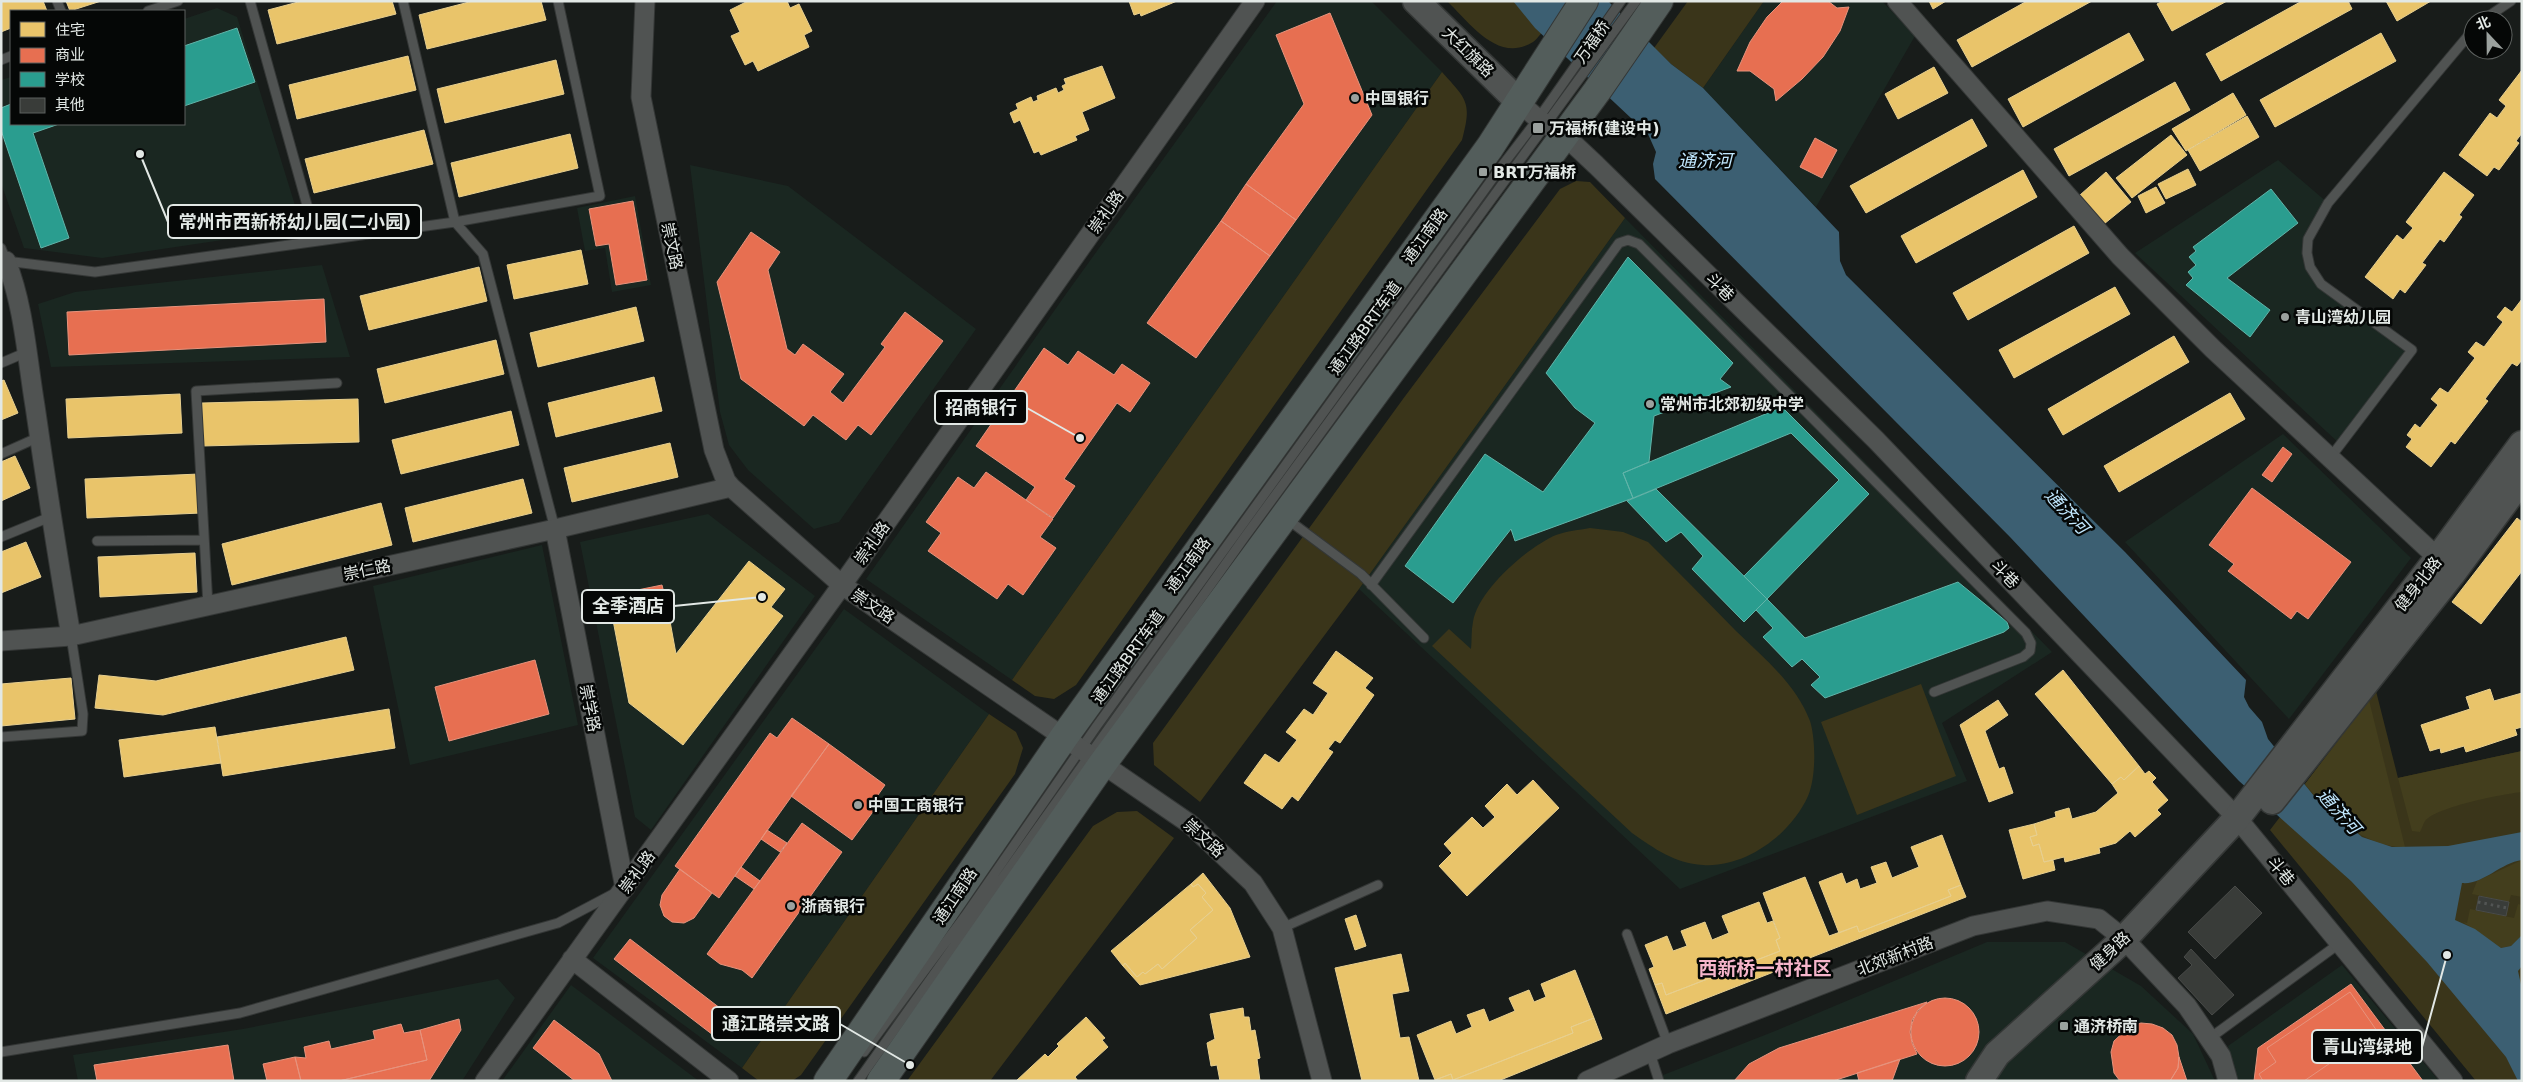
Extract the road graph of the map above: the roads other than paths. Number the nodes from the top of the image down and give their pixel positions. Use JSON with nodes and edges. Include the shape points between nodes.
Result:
{"nodes":[{"id":1,"x":178,"y":1,"type":"edge"},
{"id":2,"x":250,"y":1,"type":"edge"},
{"id":3,"x":403,"y":1,"type":"edge"},
{"id":4,"x":558,"y":1,"type":"edge"},
{"id":5,"x":645,"y":1,"type":"edge"},
{"id":6,"x":1255,"y":1,"type":"edge"},
{"id":7,"x":1416,"y":1,"type":"edge"},
{"id":8,"x":1584,"y":1,"type":"edge"},
{"id":9,"x":1636,"y":1,"type":"edge"},
{"id":10,"x":1659,"y":1,"type":"edge"},
{"id":11,"x":1897,"y":1,"type":"edge"},
{"id":12,"x":2511,"y":1,"type":"edge"},
{"id":13,"x":1621,"y":2,"type":"edge"},
{"id":14,"x":151,"y":10,"type":"edge"},
{"id":15,"x":2498,"y":10,"type":"edge"},
{"id":16,"x":1635,"y":19,"type":"junction"},
{"id":17,"x":2463,"y":42,"type":"edge"},
{"id":18,"x":1552,"y":51,"type":"joint"},
{"id":19,"x":1585,"y":90,"type":"joint"},
{"id":20,"x":1542,"y":120,"type":"junction"},
{"id":21,"x":455,"y":222,"type":"junction"},
{"id":22,"x":317,"y":241,"type":"junction"},
{"id":23,"x":3,"y":257,"type":"edge"},
{"id":24,"x":27,"y":352,"type":"junction"},
{"id":25,"x":1,"y":363,"type":"edge"},
{"id":26,"x":337,"y":383,"type":"dead end"},
{"id":27,"x":39,"y":438,"type":"junction"},
{"id":28,"x":2522,"y":444,"type":"edge"},
{"id":29,"x":1,"y":454,"type":"edge"},
{"id":30,"x":2330,"y":458,"type":"junction"},
{"id":31,"x":2522,"y":479,"type":"edge"},
{"id":32,"x":731,"y":487,"type":"junction"},
{"id":33,"x":50,"y":517,"type":"junction"},
{"id":34,"x":1285,"y":517,"type":"junction"},
{"id":35,"x":555,"y":529,"type":"junction"},
{"id":36,"x":1,"y":537,"type":"edge"},
{"id":37,"x":204,"y":540,"type":"junction"},
{"id":38,"x":97,"y":541,"type":"dead end"},
{"id":39,"x":2438,"y":558,"type":"junction"},
{"id":40,"x":842,"y":585,"type":"junction"},
{"id":41,"x":1371,"y":585,"type":"junction"},
{"id":42,"x":208,"y":606,"type":"junction"},
{"id":43,"x":71,"y":636,"type":"junction"},
{"id":44,"x":1424,"y":638,"type":"dead end"},
{"id":45,"x":1,"y":641,"type":"edge"},
{"id":46,"x":1934,"y":692,"type":"dead end"},
{"id":47,"x":2317,"y":730,"type":"junction"},
{"id":48,"x":1,"y":737,"type":"edge"},
{"id":49,"x":1085,"y":751,"type":"junction"},
{"id":50,"x":2242,"y":824,"type":"junction"},
{"id":51,"x":1378,"y":885,"type":"dead end"},
{"id":52,"x":626,"y":888,"type":"junction"},
{"id":53,"x":1282,"y":928,"type":"junction"},
{"id":54,"x":1627,"y":934,"type":"dead end"},
{"id":55,"x":2340,"y":942,"type":"junction"},
{"id":56,"x":2129,"y":945,"type":"junction"},
{"id":57,"x":572,"y":959,"type":"junction"},
{"id":58,"x":2210,"y":1038,"type":"junction"},
{"id":59,"x":1668,"y":1044,"type":"junction"},
{"id":60,"x":1,"y":1052,"type":"edge"},
{"id":61,"x":1650,"y":1053,"type":"junction"},
{"id":62,"x":860,"y":1057,"type":"dead end"},
{"id":63,"x":484,"y":1081,"type":"edge"},
{"id":64,"x":730,"y":1081,"type":"edge"},
{"id":65,"x":828,"y":1081,"type":"edge"},
{"id":66,"x":858,"y":1081,"type":"edge"},
{"id":67,"x":881,"y":1081,"type":"edge"},
{"id":68,"x":1322,"y":1081,"type":"edge"},
{"id":69,"x":1586,"y":1081,"type":"edge"},
{"id":70,"x":1659,"y":1081,"type":"edge"},
{"id":71,"x":1979,"y":1081,"type":"edge"},
{"id":72,"x":2000,"y":1081,"type":"edge"},
{"id":73,"x":2228,"y":1081,"type":"edge"},
{"id":74,"x":2453,"y":1081,"type":"edge"}],
"edges":[{"from":1,"to":14,"type":"lane"},
{"from":2,"to":22,"type":"lane"},
{"from":3,"to":21,"type":"lane"},
{"from":4,"to":21,"type":"lane","via":[[600,196]]},
{"from":5,"to":32,"type":"street","name":"崇文路","via":[[641,98],[714,450]]},
{"from":6,"to":40,"type":"street","name":"崇礼路"},
{"from":7,"to":20,"type":"main road","name":"大红旗路"},
{"from":8,"to":18,"type":"main road","name":"万福桥"},
{"from":9,"to":16,"type":"lane"},
{"from":10,"to":16,"type":"main road"},
{"from":11,"to":30,"type":"street","via":[[2120,256],[2213,349]]},
{"from":12,"to":15,"type":"lane"},
{"from":13,"to":20,"type":"lane","name":"万福桥","via":[[1564,82]]},
{"from":16,"to":19,"type":"main road","name":"万福桥"},
{"from":17,"to":30,"type":"lane","via":[[2328,203],[2308,239],[2310,267],[2321,284],[2412,350]]},
{"from":18,"to":20,"type":"main road","name":"通江南路"},
{"from":19,"to":20,"type":"main road","name":"通江南路"},
{"from":20,"to":34,"type":"main road","name":"通江南路"},
{"from":20,"to":49,"type":"main road","name":"通江南路"},
{"from":20,"to":50,"type":"street","name":"斗巷","via":[[1876,440]]},
{"from":21,"to":22,"type":"lane"},
{"from":21,"to":35,"type":"lane","via":[[483,254]]},
{"from":22,"to":23,"type":"lane","via":[[96,272]]},
{"from":23,"to":24,"type":"street","via":[[14,281]]},
{"from":24,"to":25,"type":"lane"},
{"from":24,"to":27,"type":"street"},
{"from":26,"to":37,"type":"lane","via":[[196,391]]},
{"from":27,"to":29,"type":"lane"},
{"from":27,"to":33,"type":"street"},
{"from":28,"to":39,"type":"main road","name":"健身北路"},
{"from":30,"to":39,"type":"street"},
{"from":31,"to":47,"type":"main road","name":"健身北路","via":[[2452,574]]},
{"from":32,"to":35,"type":"street","name":"崇仁路"},
{"from":32,"to":40,"type":"street","name":"崇文路"},
{"from":33,"to":36,"type":"lane"},
{"from":33,"to":43,"type":"street"},
{"from":34,"to":41,"type":"lane"},
{"from":34,"to":49,"type":"main road","name":"通江南路"},
{"from":35,"to":42,"type":"street","name":"崇仁路"},
{"from":35,"to":52,"type":"street","name":"崇学路"},
{"from":37,"to":38,"type":"lane"},
{"from":37,"to":42,"type":"lane"},
{"from":39,"to":47,"type":"main road","name":"健身北路"},
{"from":40,"to":49,"type":"street","name":"崇文路"},
{"from":40,"to":52,"type":"street","name":"崇礼路"},
{"from":41,"to":44,"type":"lane"},
{"from":41,"to":46,"type":"lane","via":[[1619,243],[1628,240],[1640,244],[2026,633],[2031,643],[2030,651],[2023,657]]},
{"from":42,"to":43,"type":"street","name":"崇仁路"},
{"from":43,"to":45,"type":"street","name":"崇仁路"},
{"from":43,"to":48,"type":"lane","via":[[83,714],[82,731]]},
{"from":47,"to":50,"type":"main road","name":"健身路"},
{"from":49,"to":53,"type":"street","name":"崇文路","via":[[1190,824],[1253,883]]},
{"from":49,"to":62,"type":"lane"},
{"from":49,"to":65,"type":"main road","name":"通江南路"},
{"from":49,"to":66,"type":"lane"},
{"from":49,"to":67,"type":"main road","name":"通江南路"},
{"from":50,"to":55,"type":"street","name":"斗巷"},
{"from":50,"to":56,"type":"main road","name":"健身路"},
{"from":51,"to":53,"type":"lane"},
{"from":52,"to":57,"type":"street","name":"崇礼路"},
{"from":52,"to":60,"type":"lane","via":[[558,923],[240,1013]]},
{"from":53,"to":68,"type":"street","name":"崇文路"},
{"from":54,"to":59,"type":"lane"},
{"from":55,"to":58,"type":"lane"},
{"from":55,"to":74,"type":"street","name":"斗巷"},
{"from":56,"to":58,"type":"street","name":"北郊新村路","via":[[2187,1006]]},
{"from":56,"to":59,"type":"street","name":"北郊新村路","via":[[2099,919],[2047,911],[1973,926]]},
{"from":56,"to":71,"type":"main road","name":"健身路","via":[[1997,1054]]},
{"from":56,"to":72,"type":"main road","name":"健身路","via":[[2017,1056]]},
{"from":57,"to":63,"type":"street","name":"崇礼路"},
{"from":57,"to":64,"type":"street"},
{"from":58,"to":73,"type":"street","name":"北郊新村路","via":[[2222,1056]]},
{"from":59,"to":61,"type":"street","name":"北郊新村路"},
{"from":61,"to":69,"type":"street","name":"北郊新村路"},
{"from":61,"to":70,"type":"lane"}]}
